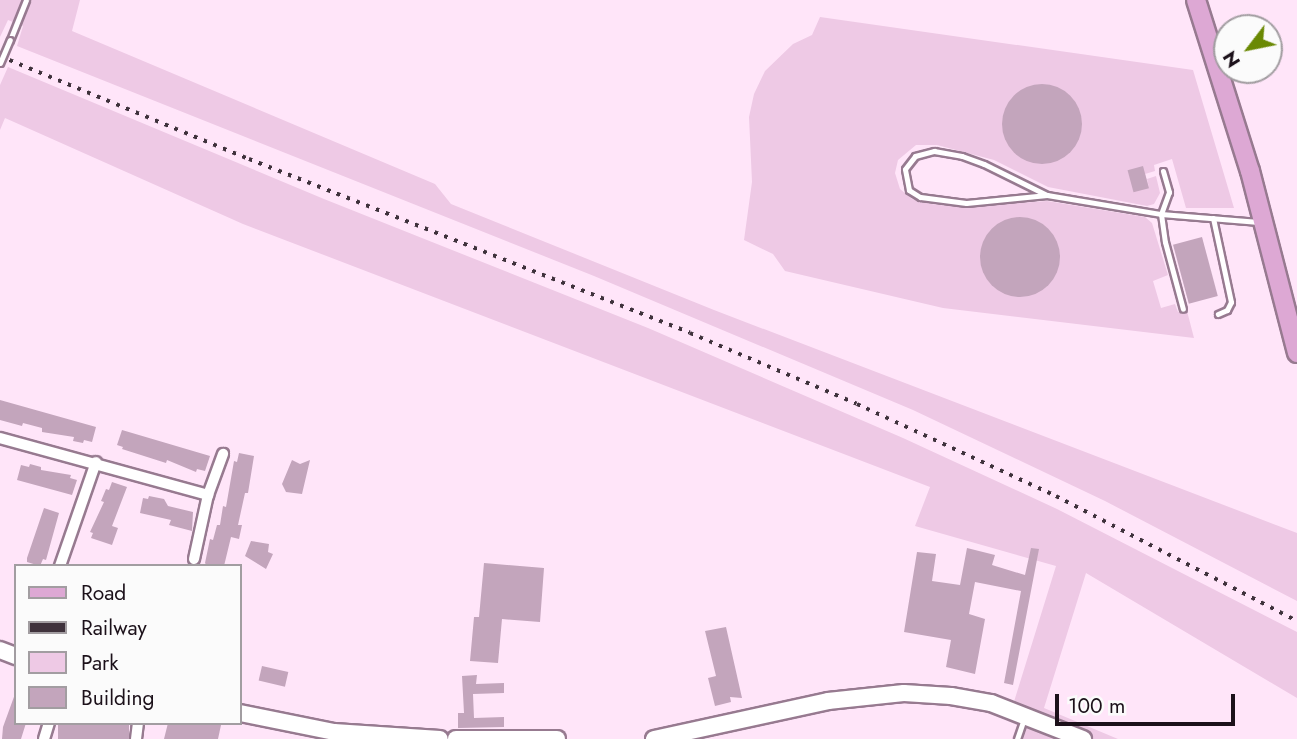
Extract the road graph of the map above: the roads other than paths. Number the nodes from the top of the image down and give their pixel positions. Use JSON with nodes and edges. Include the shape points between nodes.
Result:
{"nodes":[{"id":1,"x":26,"y":0,"type":"edge"},
{"id":2,"x":1197,"y":0,"type":"edge"},
{"id":3,"x":0,"y":63,"type":"edge"},
{"id":4,"x":1163,"y":171,"type":"dead end"},
{"id":5,"x":1047,"y":195,"type":"junction"},
{"id":6,"x":1161,"y":214,"type":"junction"},
{"id":7,"x":1213,"y":218,"type":"junction"},
{"id":8,"x":1264,"y":222,"type":"junction"},
{"id":9,"x":1183,"y":309,"type":"dead end"},
{"id":10,"x":1218,"y":314,"type":"dead end"},
{"id":11,"x":1297,"y":352,"type":"edge"},
{"id":12,"x":0,"y":438,"type":"edge"},
{"id":13,"x":223,"y":454,"type":"dead end"},
{"id":14,"x":96,"y":462,"type":"junction"},
{"id":15,"x":208,"y":495,"type":"junction"},
{"id":16,"x":194,"y":559,"type":"dead end"},
{"id":17,"x":61,"y":564,"type":"edge"},
{"id":18,"x":242,"y":713,"type":"edge"},
{"id":19,"x":1026,"y":715,"type":"junction"},
{"id":20,"x":440,"y":739,"type":"edge"},
{"id":21,"x":456,"y":739,"type":"edge"},
{"id":22,"x":557,"y":739,"type":"edge"},
{"id":23,"x":654,"y":739,"type":"edge"},
{"id":24,"x":1017,"y":739,"type":"edge"},
{"id":25,"x":1083,"y":739,"type":"edge"}],
"edges":[{"from":1,"to":3,"type":"lane","bridge":true},
{"from":2,"to":8,"type":"main road"},
{"from":4,"to":6,"type":"lane","via":[[1169,192]]},
{"from":5,"to":5,"type":"lane","via":[[962,156],[924,152],[905,169],[909,190],[920,197],[966,203]]},
{"from":5,"to":6,"type":"lane"},
{"from":6,"to":7,"type":"lane"},
{"from":6,"to":9,"type":"lane"},
{"from":7,"to":8,"type":"lane"},
{"from":7,"to":10,"type":"lane","via":[[1231,302]]},
{"from":8,"to":11,"type":"main road"},
{"from":12,"to":14,"type":"street"},
{"from":13,"to":15,"type":"street"},
{"from":14,"to":15,"type":"street"},
{"from":14,"to":17,"type":"street"},
{"from":15,"to":16,"type":"street"},
{"from":18,"to":20,"type":"street","via":[[356,735]]},
{"from":19,"to":23,"type":"street","via":[[950,696],[883,694],[828,701]]},
{"from":19,"to":24,"type":"lane"},
{"from":19,"to":25,"type":"street"},
{"from":21,"to":22,"type":"street"}]}
